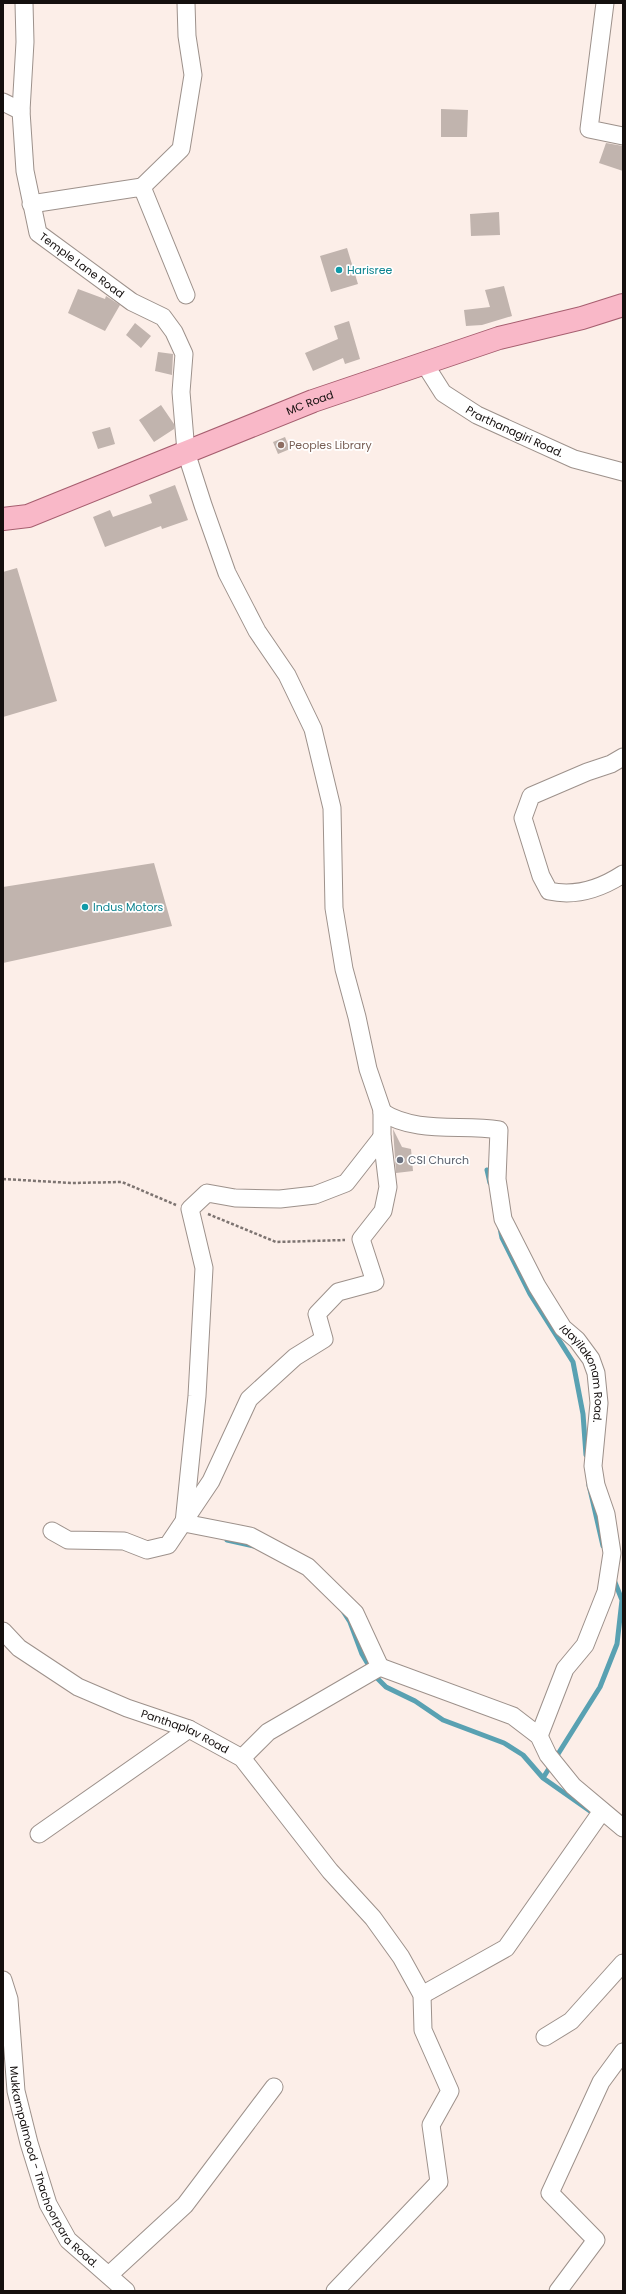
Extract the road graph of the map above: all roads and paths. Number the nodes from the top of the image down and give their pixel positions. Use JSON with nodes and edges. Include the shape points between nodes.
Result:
{"nodes":[{"id":1,"x":24,"y":3,"type":"edge"},
{"id":2,"x":186,"y":3,"type":"edge"},
{"id":3,"x":605,"y":3,"type":"edge"},
{"id":4,"x":3,"y":102,"type":"edge"},
{"id":5,"x":20,"y":111,"type":"junction"},
{"id":6,"x":623,"y":136,"type":"edge"},
{"id":7,"x":142,"y":186,"type":"junction"},
{"id":8,"x":31,"y":204,"type":"junction"},
{"id":9,"x":186,"y":295,"type":"dead end"},
{"id":10,"x":623,"y":305,"type":"edge"},
{"id":11,"x":424,"y":363,"type":"junction"},
{"id":12,"x":186,"y":452,"type":"junction"},
{"id":13,"x":623,"y":472,"type":"edge"},
{"id":14,"x":3,"y":519,"type":"edge"},
{"id":15,"x":623,"y":757,"type":"edge"},
{"id":16,"x":623,"y":874,"type":"edge"},
{"id":17,"x":382,"y":1112,"type":"junction"},
{"id":18,"x":382,"y":1137,"type":"junction"},
{"id":19,"x":3,"y":1180,"type":"edge"},
{"id":20,"x":190,"y":1209,"type":"junction"},
{"id":21,"x":361,"y":1239,"type":"junction"},
{"id":22,"x":184,"y":1523,"type":"junction"},
{"id":23,"x":52,"y":1531,"type":"dead end"},
{"id":24,"x":3,"y":1631,"type":"edge"},
{"id":25,"x":380,"y":1667,"type":"junction"},
{"id":26,"x":189,"y":1729,"type":"junction"},
{"id":27,"x":539,"y":1736,"type":"junction"},
{"id":28,"x":242,"y":1758,"type":"junction"},
{"id":29,"x":602,"y":1811,"type":"junction"},
{"id":30,"x":623,"y":1828,"type":"edge"},
{"id":31,"x":39,"y":1834,"type":"dead end"},
{"id":32,"x":623,"y":1963,"type":"edge"},
{"id":33,"x":3,"y":1980,"type":"edge"},
{"id":34,"x":422,"y":1995,"type":"junction"},
{"id":35,"x":545,"y":2037,"type":"dead end"},
{"id":36,"x":623,"y":2052,"type":"edge"},
{"id":37,"x":8,"y":2056,"type":"edge"},
{"id":38,"x":274,"y":2087,"type":"dead end"},
{"id":39,"x":109,"y":2274,"type":"junction"},
{"id":40,"x":126,"y":2291,"type":"edge"},
{"id":41,"x":335,"y":2291,"type":"edge"},
{"id":42,"x":558,"y":2291,"type":"edge"}],
"edges":[{"from":1,"to":5,"type":"street","name":"Temple Lane Road","via":[[26,42]]},
{"from":2,"to":7,"type":"street","via":[[187,36],[193,75],[181,149]]},
{"from":3,"to":6,"type":"street","via":[[589,129]]},
{"from":4,"to":5,"type":"street"},
{"from":5,"to":8,"type":"street","name":"Temple Lane Road","via":[[25,171]]},
{"from":7,"to":8,"type":"street"},
{"from":7,"to":9,"type":"street"},
{"from":8,"to":12,"type":"street","name":"Temple Lane Road","via":[[38,232],[132,302],[163,317],[174,332],[184,354],[181,392]]},
{"from":10,"to":11,"type":"main road","name":"MC Road","via":[[499,338]]},
{"from":11,"to":12,"type":"main road","name":"MC Road","via":[[313,401]]},
{"from":11,"to":13,"type":"street","name":"Prarthanagiri Road.","via":[[443,393],[477,414],[574,459]]},
{"from":12,"to":14,"type":"main road","name":"MC Road","via":[[28,516]]},
{"from":12,"to":17,"type":"street","name":"Temple Lane Road","via":[[227,573],[257,631],[286,675],[313,729],[332,808],[334,908],[343,961],[368,1069]]},
{"from":15,"to":16,"type":"street","via":[[531,796],[522,818],[541,876],[549,891],[562,894],[585,893]]},
{"from":17,"to":18,"type":"street","name":"Temple Lane Road"},
{"from":17,"to":27,"type":"street","name":"Idayilakonam Road.","via":[[396,1121],[460,1129],[499,1130],[498,1179],[503,1219],[537,1286],[563,1328],[577,1340],[591,1359],[596,1373],[599,1403],[594,1466],[596,1485],[606,1514],[612,1553],[606,1592],[585,1645],[565,1669]]},
{"from":18,"to":20,"type":"street","via":[[346,1183],[321,1192],[280,1198],[235,1198],[207,1193]]},
{"from":18,"to":21,"type":"street","name":"Temple Lane Road","via":[[388,1187],[383,1211]]},
{"from":19,"to":20,"type":"path","via":[[122,1182]]},
{"from":20,"to":21,"type":"path","via":[[217,1216],[276,1242]]},
{"from":20,"to":22,"type":"street","via":[[204,1268],[196,1396]]},
{"from":21,"to":22,"type":"street","via":[[375,1282],[338,1292],[317,1314],[324,1338],[295,1357],[249,1399],[211,1481]]},
{"from":22,"to":23,"type":"street","via":[[168,1544],[147,1550],[124,1540],[68,1540]]},
{"from":22,"to":25,"type":"street","via":[[250,1536],[308,1567],[356,1613]]},
{"from":24,"to":26,"type":"street","name":"Panthaplav Road","via":[[19,1648],[78,1687],[127,1708]]},
{"from":25,"to":27,"type":"street","via":[[513,1716]]},
{"from":25,"to":28,"type":"street","name":"Panthaplav Road","via":[[268,1732]]},
{"from":26,"to":28,"type":"street","name":"Panthaplav Road"},
{"from":26,"to":31,"type":"street"},
{"from":27,"to":29,"type":"street","via":[[548,1755],[565,1776]]},
{"from":28,"to":34,"type":"street","via":[[330,1872],[373,1918],[401,1957]]},
{"from":29,"to":30,"type":"street"},
{"from":29,"to":34,"type":"street","via":[[506,1948]]},
{"from":32,"to":35,"type":"street","via":[[571,2021]]},
{"from":33,"to":37,"type":"street","name":"Mukkampalmood - Thachoorpara Road.","via":[[9,1999]]},
{"from":34,"to":41,"type":"street","via":[[423,2030],[450,2091],[431,2125],[439,2182]]},
{"from":36,"to":42,"type":"street","via":[[601,2082],[550,2193],[596,2240]]},
{"from":37,"to":39,"type":"street","name":"Mukkampalmood - Thachoorpara Road.","via":[[29,2143],[48,2204],[68,2240]]},
{"from":38,"to":39,"type":"street","via":[[185,2205]]},
{"from":39,"to":40,"type":"street","name":"Mukkampalmood - Thachoorpara Road."}]}
